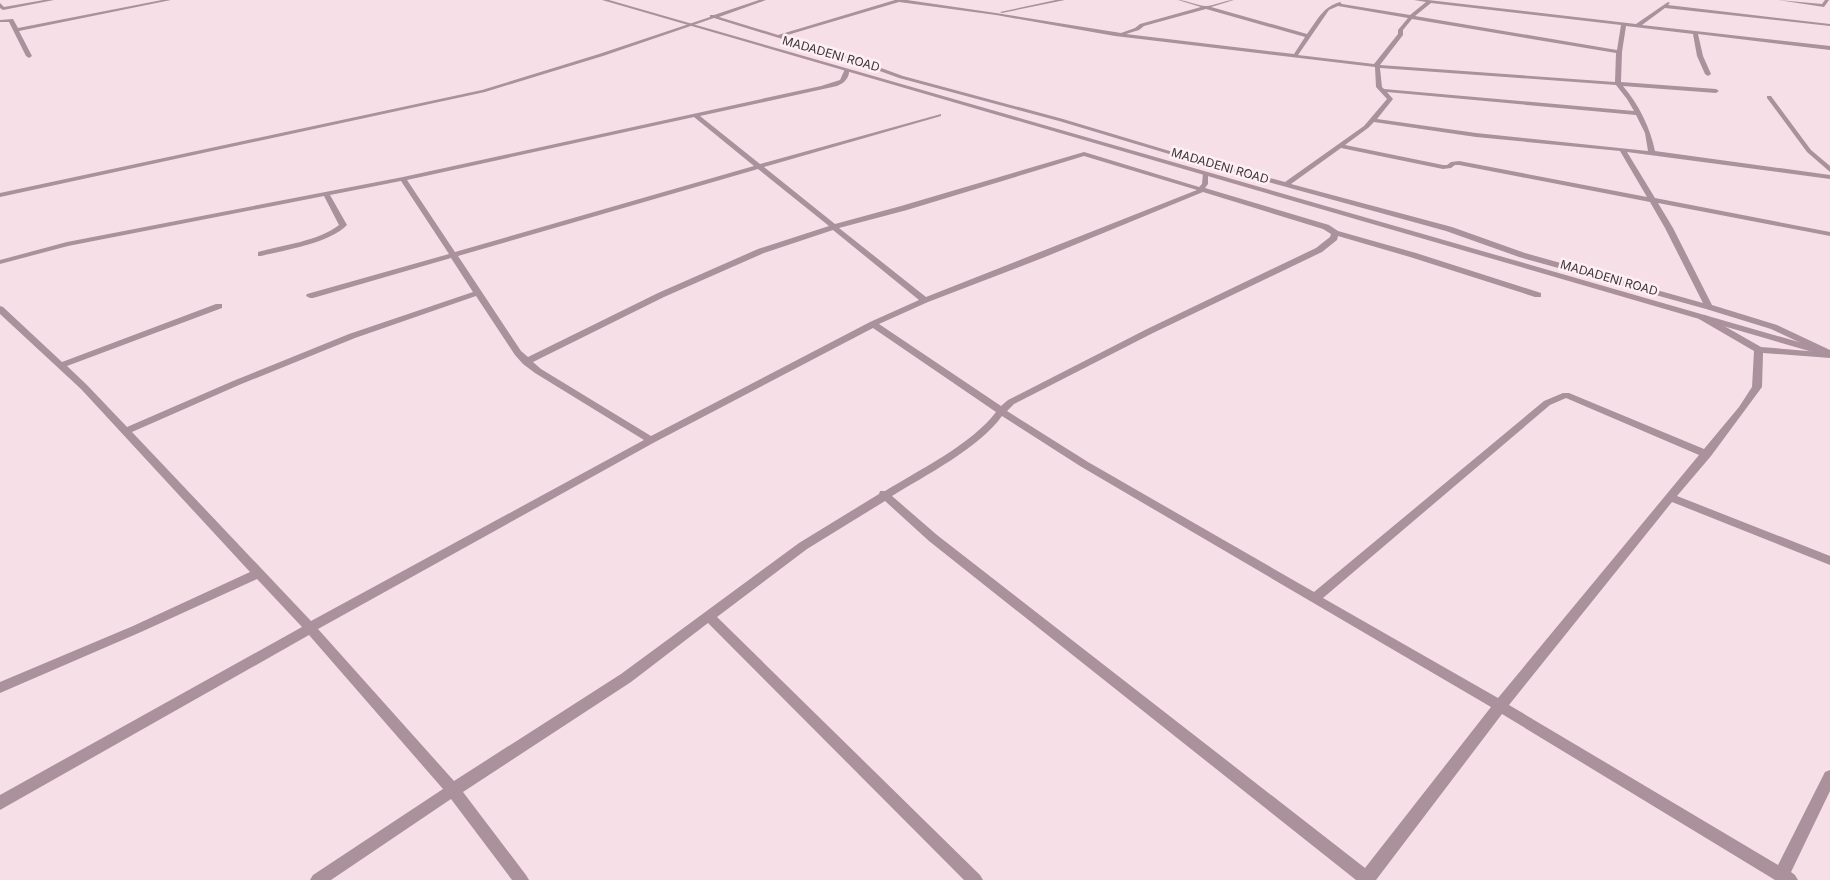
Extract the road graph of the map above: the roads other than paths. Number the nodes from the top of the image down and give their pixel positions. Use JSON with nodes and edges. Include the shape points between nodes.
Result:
{"nodes":[{"id":1,"x":52,"y":0,"type":"edge"},
{"id":2,"x":169,"y":0,"type":"edge"},
{"id":3,"x":604,"y":0,"type":"edge"},
{"id":4,"x":764,"y":0,"type":"edge"},
{"id":5,"x":896,"y":0,"type":"edge"},
{"id":6,"x":900,"y":0,"type":"edge"},
{"id":7,"x":1064,"y":0,"type":"edge"},
{"id":8,"x":1180,"y":0,"type":"edge"},
{"id":9,"x":1232,"y":0,"type":"edge"},
{"id":10,"x":1348,"y":0,"type":"edge"},
{"id":11,"x":1416,"y":0,"type":"edge"},
{"id":12,"x":1673,"y":0,"type":"edge"},
{"id":13,"x":1780,"y":0,"type":"edge"},
{"id":14,"x":1827,"y":0,"type":"edge"},
{"id":15,"x":1429,"y":2,"type":"junction"},
{"id":16,"x":1492,"y":2,"type":"dead end"},
{"id":17,"x":0,"y":4,"type":"edge"},
{"id":18,"x":1335,"y":4,"type":"junction"},
{"id":19,"x":1664,"y":6,"type":"junction"},
{"id":20,"x":1486,"y":7,"type":"junction"},
{"id":21,"x":1206,"y":8,"type":"junction"},
{"id":22,"x":2,"y":9,"type":"edge"},
{"id":23,"x":996,"y":14,"type":"junction"},
{"id":24,"x":712,"y":16,"type":"junction"},
{"id":25,"x":1411,"y":17,"type":"junction"},
{"id":26,"x":0,"y":21,"type":"edge"},
{"id":27,"x":692,"y":24,"type":"junction"},
{"id":28,"x":1624,"y":24,"type":"junction"},
{"id":29,"x":1638,"y":25,"type":"junction"},
{"id":30,"x":1830,"y":25,"type":"edge"},
{"id":31,"x":17,"y":30,"type":"junction"},
{"id":32,"x":1695,"y":32,"type":"junction"},
{"id":33,"x":1115,"y":34,"type":"junction"},
{"id":34,"x":778,"y":36,"type":"junction"},
{"id":35,"x":1307,"y":36,"type":"junction"},
{"id":36,"x":1830,"y":48,"type":"edge"},
{"id":37,"x":1619,"y":52,"type":"junction"},
{"id":38,"x":29,"y":56,"type":"dead end"},
{"id":39,"x":1295,"y":56,"type":"junction"},
{"id":40,"x":857,"y":61,"type":"junction"},
{"id":41,"x":1377,"y":66,"type":"junction"},
{"id":42,"x":838,"y":67,"type":"junction"},
{"id":43,"x":847,"y":70,"type":"junction"},
{"id":44,"x":1708,"y":74,"type":"dead end"},
{"id":45,"x":1618,"y":84,"type":"junction"},
{"id":46,"x":1381,"y":90,"type":"junction"},
{"id":47,"x":1716,"y":91,"type":"dead end"},
{"id":48,"x":1769,"y":97,"type":"dead end"},
{"id":49,"x":1637,"y":113,"type":"junction"},
{"id":50,"x":939,"y":115,"type":"dead end"},
{"id":51,"x":696,"y":116,"type":"junction"},
{"id":52,"x":1373,"y":120,"type":"junction"},
{"id":53,"x":1340,"y":146,"type":"junction"},
{"id":54,"x":1622,"y":149,"type":"junction"},
{"id":55,"x":1652,"y":153,"type":"junction"},
{"id":56,"x":759,"y":167,"type":"junction"},
{"id":57,"x":1830,"y":170,"type":"edge"},
{"id":58,"x":1206,"y":173,"type":"junction"},
{"id":59,"x":1830,"y":177,"type":"edge"},
{"id":60,"x":403,"y":179,"type":"junction"},
{"id":61,"x":1288,"y":184,"type":"junction"},
{"id":62,"x":1202,"y":190,"type":"junction"},
{"id":63,"x":326,"y":194,"type":"junction"},
{"id":64,"x":0,"y":195,"type":"edge"},
{"id":65,"x":1650,"y":198,"type":"junction"},
{"id":66,"x":833,"y":227,"type":"junction"},
{"id":67,"x":1335,"y":233,"type":"junction"},
{"id":68,"x":1830,"y":234,"type":"edge"},
{"id":69,"x":261,"y":254,"type":"dead end"},
{"id":70,"x":453,"y":255,"type":"junction"},
{"id":71,"x":0,"y":262,"type":"edge"},
{"id":72,"x":478,"y":293,"type":"junction"},
{"id":73,"x":1538,"y":295,"type":"dead end"},
{"id":74,"x":310,"y":296,"type":"dead end"},
{"id":75,"x":925,"y":300,"type":"junction"},
{"id":76,"x":219,"y":306,"type":"dead end"},
{"id":77,"x":1709,"y":307,"type":"junction"},
{"id":78,"x":0,"y":309,"type":"edge"},
{"id":79,"x":1702,"y":317,"type":"junction"},
{"id":80,"x":873,"y":324,"type":"junction"},
{"id":81,"x":1759,"y":350,"type":"junction"},
{"id":82,"x":1830,"y":354,"type":"edge"},
{"id":83,"x":526,"y":362,"type":"junction"},
{"id":84,"x":61,"y":365,"type":"junction"},
{"id":85,"x":1001,"y":411,"type":"junction"},
{"id":86,"x":125,"y":431,"type":"junction"},
{"id":87,"x":651,"y":440,"type":"junction"},
{"id":88,"x":1707,"y":454,"type":"junction"},
{"id":89,"x":884,"y":494,"type":"junction"},
{"id":90,"x":1670,"y":496,"type":"junction"},
{"id":91,"x":1830,"y":561,"type":"edge"},
{"id":92,"x":258,"y":573,"type":"junction"},
{"id":93,"x":1315,"y":598,"type":"junction"},
{"id":94,"x":709,"y":617,"type":"junction"},
{"id":95,"x":310,"y":628,"type":"junction"},
{"id":96,"x":0,"y":688,"type":"edge"},
{"id":97,"x":1500,"y":706,"type":"junction"},
{"id":98,"x":1830,"y":776,"type":"edge"},
{"id":99,"x":453,"y":790,"type":"junction"},
{"id":100,"x":0,"y":803,"type":"edge"},
{"id":101,"x":1786,"y":877,"type":"edge"},
{"id":102,"x":1366,"y":879,"type":"edge"},
{"id":103,"x":318,"y":880,"type":"edge"},
{"id":104,"x":521,"y":880,"type":"edge"},
{"id":105,"x":975,"y":880,"type":"edge"}],
"edges":[{"from":1,"to":22,"type":"street"},
{"from":2,"to":31,"type":"street"},
{"from":3,"to":27,"type":"street","name":"MADADENI ROAD"},
{"from":4,"to":24,"type":"street"},
{"from":5,"to":6,"type":"street"},
{"from":6,"to":23,"type":"street"},
{"from":6,"to":34,"type":"street"},
{"from":7,"to":23,"type":"street"},
{"from":8,"to":21,"type":"street"},
{"from":9,"to":21,"type":"street"},
{"from":10,"to":18,"type":"street"},
{"from":11,"to":15,"type":"street"},
{"from":12,"to":19,"type":"street"},
{"from":13,"to":14,"type":"street","via":[[1824,6]]},
{"from":15,"to":20,"type":"street"},
{"from":15,"to":25,"type":"street"},
{"from":16,"to":20,"type":"street"},
{"from":17,"to":22,"type":"street"},
{"from":18,"to":25,"type":"street"},
{"from":18,"to":35,"type":"street","via":[[1327,9]]},
{"from":19,"to":29,"type":"street"},
{"from":19,"to":30,"type":"street"},
{"from":20,"to":28,"type":"street"},
{"from":21,"to":33,"type":"street"},
{"from":21,"to":35,"type":"street"},
{"from":23,"to":33,"type":"street"},
{"from":24,"to":27,"type":"street"},
{"from":24,"to":34,"type":"street"},
{"from":25,"to":37,"type":"street"},
{"from":25,"to":41,"type":"street"},
{"from":26,"to":31,"type":"street","via":[[11,20]]},
{"from":27,"to":42,"type":"street","name":"MADADENI ROAD"},
{"from":27,"to":64,"type":"street","via":[[482,91]]},
{"from":28,"to":29,"type":"street"},
{"from":28,"to":37,"type":"street"},
{"from":29,"to":32,"type":"street"},
{"from":31,"to":38,"type":"street"},
{"from":32,"to":36,"type":"street"},
{"from":32,"to":44,"type":"street"},
{"from":33,"to":39,"type":"street"},
{"from":34,"to":40,"type":"street"},
{"from":35,"to":39,"type":"street"},
{"from":37,"to":45,"type":"street"},
{"from":39,"to":41,"type":"street"},
{"from":40,"to":42,"type":"street"},
{"from":40,"to":61,"type":"street","via":[[901,77]]},
{"from":41,"to":45,"type":"street"},
{"from":41,"to":46,"type":"street"},
{"from":42,"to":43,"type":"street","name":"MADADENI ROAD"},
{"from":43,"to":51,"type":"street","via":[[846,80],[839,83]]},
{"from":43,"to":58,"type":"street","name":"MADADENI ROAD"},
{"from":45,"to":47,"type":"street"},
{"from":45,"to":49,"type":"street"},
{"from":46,"to":49,"type":"street"},
{"from":46,"to":52,"type":"street","via":[[1390,99]]},
{"from":48,"to":57,"type":"street","via":[[1809,151]]},
{"from":49,"to":55,"type":"street","via":[[1648,133]]},
{"from":50,"to":56,"type":"street"},
{"from":51,"to":56,"type":"street"},
{"from":51,"to":60,"type":"street"},
{"from":52,"to":53,"type":"street"},
{"from":52,"to":54,"type":"street","via":[[1476,135]]},
{"from":53,"to":61,"type":"street"},
{"from":53,"to":65,"type":"street","via":[[1443,167],[1459,163]]},
{"from":54,"to":55,"type":"street"},
{"from":54,"to":65,"type":"street"},
{"from":55,"to":59,"type":"street"},
{"from":56,"to":66,"type":"street"},
{"from":56,"to":70,"type":"street"},
{"from":58,"to":62,"type":"street"},
{"from":58,"to":79,"type":"street","name":"MADADENI ROAD"},
{"from":60,"to":63,"type":"street"},
{"from":60,"to":70,"type":"street"},
{"from":61,"to":77,"type":"street","via":[[1449,229],[1522,255]]},
{"from":62,"to":66,"type":"street","via":[[1084,154]]},
{"from":62,"to":67,"type":"street","via":[[1326,227]]},
{"from":62,"to":75,"type":"street"},
{"from":63,"to":69,"type":"street","via":[[343,225],[341,228]]},
{"from":63,"to":71,"type":"street","via":[[66,244]]},
{"from":65,"to":68,"type":"street"},
{"from":65,"to":77,"type":"street","via":[[1689,264]]},
{"from":66,"to":75,"type":"street"},
{"from":66,"to":83,"type":"street","via":[[736,261]]},
{"from":67,"to":73,"type":"street"},
{"from":67,"to":85,"type":"street","via":[[1334,238],[1319,250],[1133,340],[1012,402]]},
{"from":70,"to":72,"type":"street"},
{"from":70,"to":74,"type":"street"},
{"from":72,"to":83,"type":"street","via":[[509,342]]},
{"from":72,"to":86,"type":"street","via":[[343,340]]},
{"from":75,"to":80,"type":"street"},
{"from":76,"to":84,"type":"street"},
{"from":77,"to":82,"type":"street","via":[[1774,327]]},
{"from":78,"to":84,"type":"street"},
{"from":79,"to":81,"type":"street"},
{"from":79,"to":82,"type":"street","name":"MADADENI ROAD"},
{"from":80,"to":85,"type":"street"},
{"from":80,"to":87,"type":"street"},
{"from":81,"to":82,"type":"street"},
{"from":81,"to":88,"type":"street","via":[[1757,387]]},
{"from":83,"to":87,"type":"street"},
{"from":84,"to":86,"type":"street"},
{"from":85,"to":89,"type":"street","via":[[970,441]]},
{"from":85,"to":93,"type":"street","via":[[1084,464]]},
{"from":86,"to":92,"type":"street"},
{"from":87,"to":95,"type":"street"},
{"from":88,"to":90,"type":"street"},
{"from":88,"to":93,"type":"street","via":[[1566,396],[1548,403]]},
{"from":89,"to":94,"type":"street","via":[[803,546]]},
{"from":89,"to":102,"type":"street","via":[[933,538]]},
{"from":90,"to":91,"type":"street"},
{"from":90,"to":97,"type":"street"},
{"from":92,"to":95,"type":"street"},
{"from":92,"to":96,"type":"street"},
{"from":93,"to":97,"type":"street"},
{"from":94,"to":99,"type":"street","via":[[626,678]]},
{"from":94,"to":105,"type":"street"},
{"from":95,"to":99,"type":"street"},
{"from":95,"to":100,"type":"street"},
{"from":97,"to":101,"type":"street"},
{"from":97,"to":102,"type":"street"},
{"from":98,"to":101,"type":"street"},
{"from":99,"to":103,"type":"street"},
{"from":99,"to":104,"type":"street"}]}
